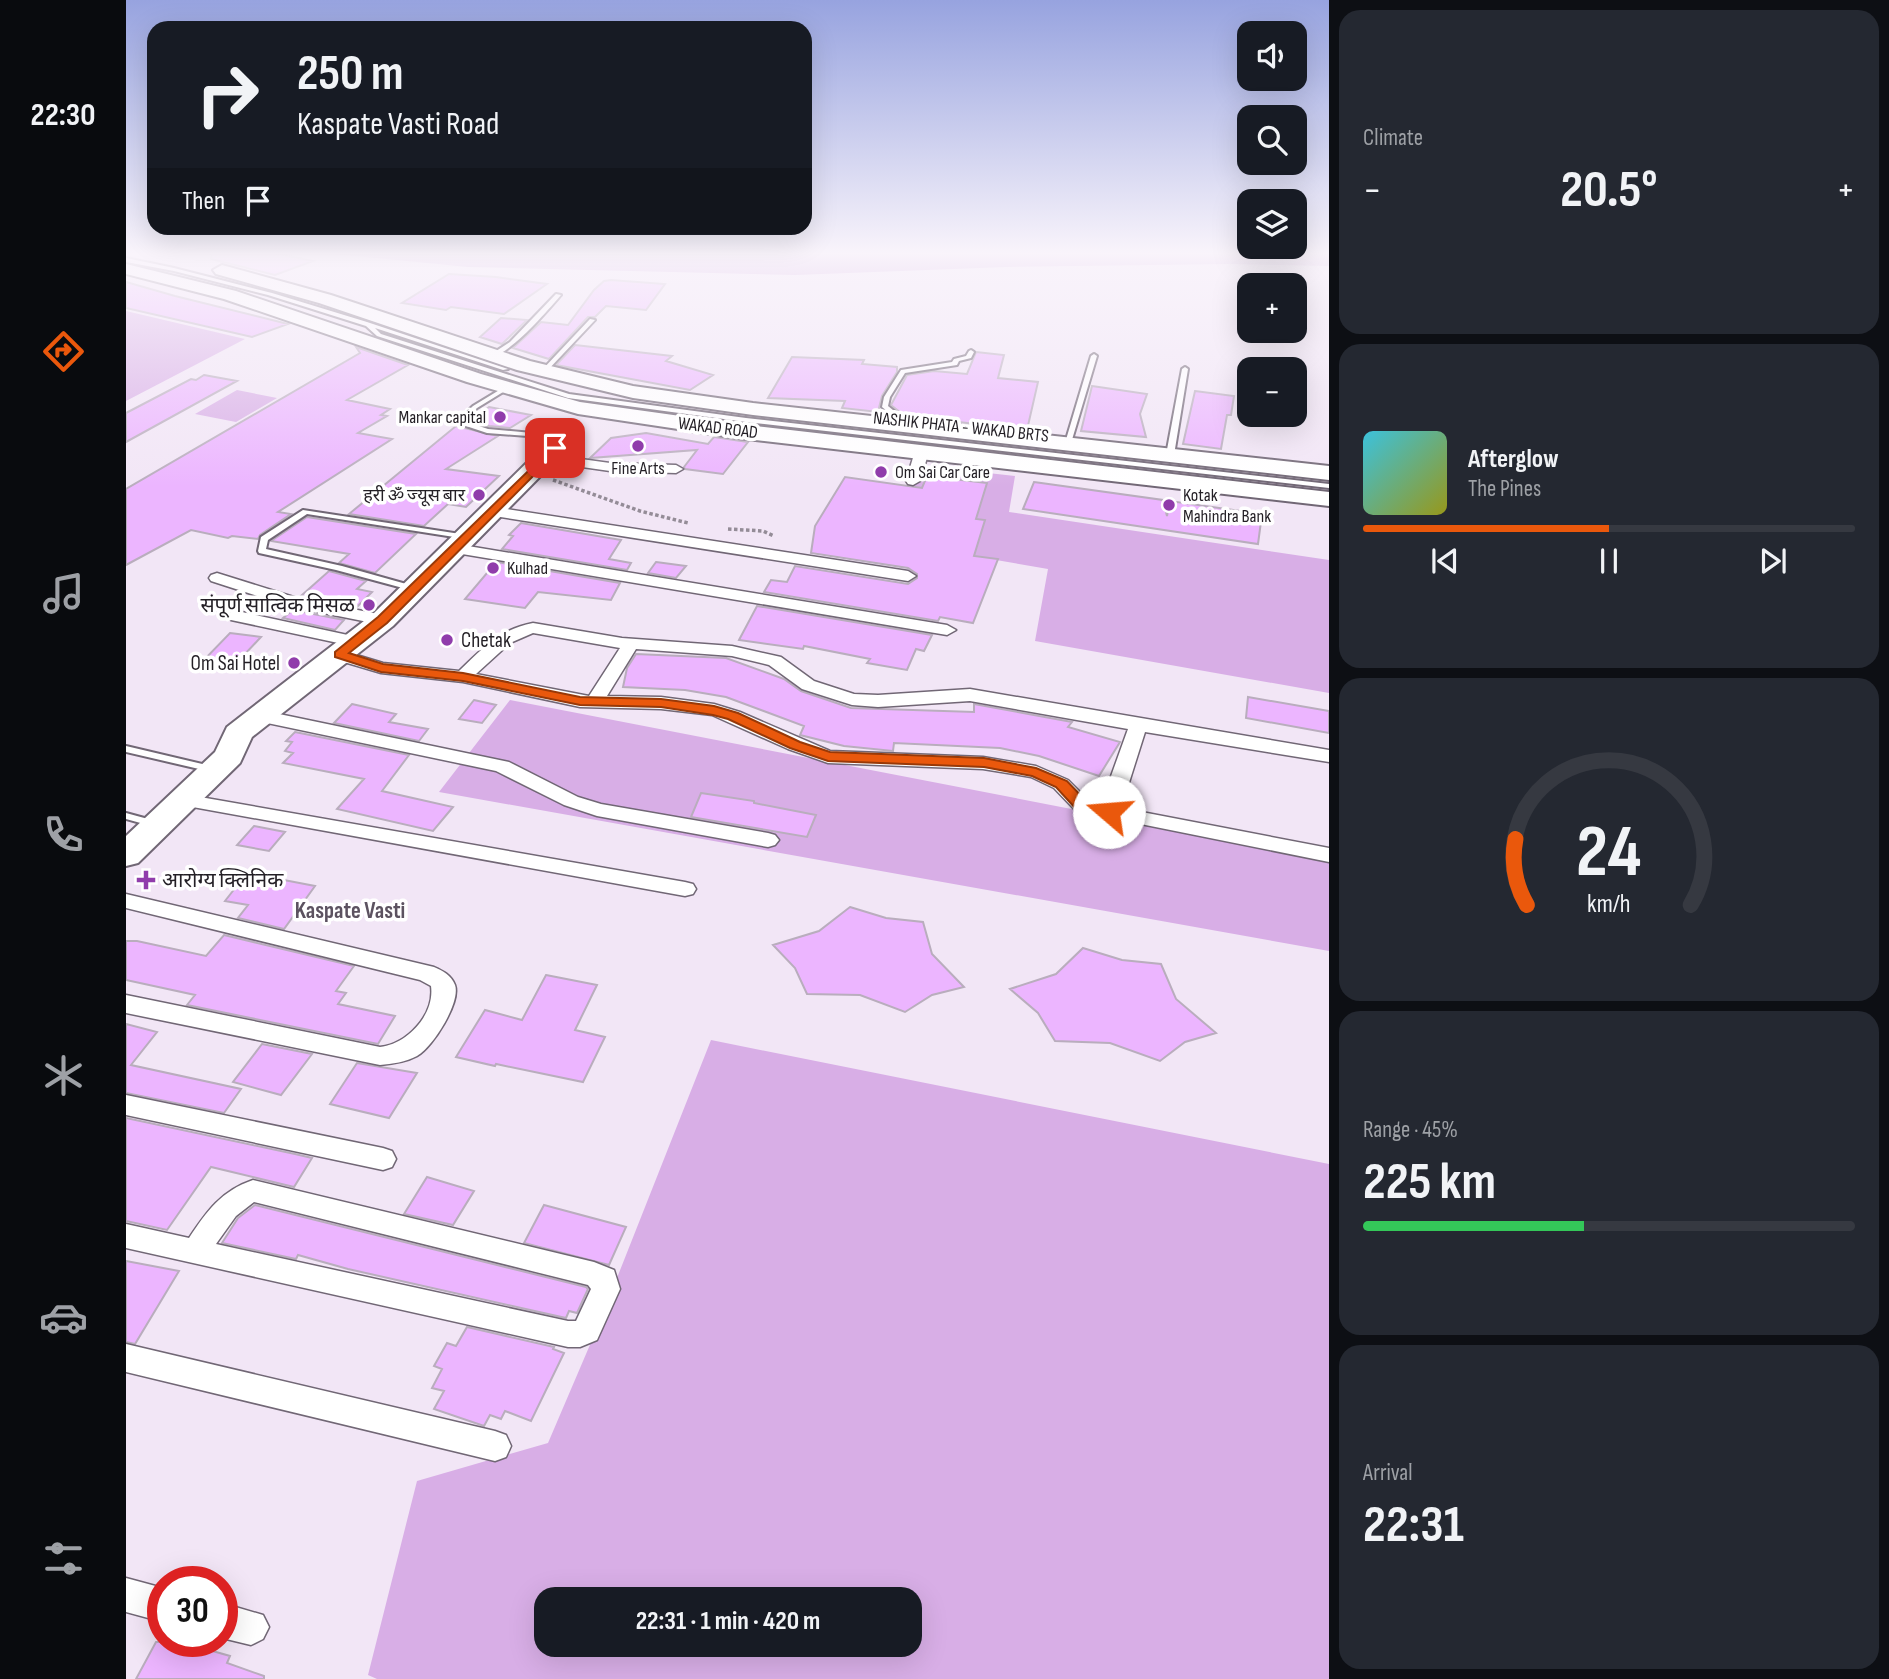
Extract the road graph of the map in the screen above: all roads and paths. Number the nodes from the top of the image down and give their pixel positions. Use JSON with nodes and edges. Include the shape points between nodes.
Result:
{"nodes":[{"id":1,"x":335,"y":330,"type":"edge"},
{"id":2,"x":374,"y":330,"type":"edge"},
{"id":3,"x":414,"y":330,"type":"edge"},
{"id":4,"x":524,"y":330,"type":"edge"},
{"id":5,"x":582,"y":330,"type":"edge"},
{"id":6,"x":971,"y":352,"type":"dead end"},
{"id":7,"x":492,"y":356,"type":"junction"},
{"id":8,"x":1094,"y":356,"type":"dead end"},
{"id":9,"x":1185,"y":369,"type":"dead end"},
{"id":10,"x":544,"y":372,"type":"junction"},
{"id":11,"x":506,"y":388,"type":"junction"},
{"id":12,"x":592,"y":397,"type":"junction"},
{"id":13,"x":621,"y":402,"type":"junction"},
{"id":14,"x":898,"y":424,"type":"junction"},
{"id":15,"x":565,"y":438,"type":"junction"},
{"id":16,"x":1068,"y":443,"type":"junction"},
{"id":17,"x":922,"y":451,"type":"junction"},
{"id":18,"x":1170,"y":454,"type":"junction"},
{"id":19,"x":538,"y":465,"type":"junction"},
{"id":20,"x":676,"y":469,"type":"dead end"},
{"id":21,"x":1329,"y":473,"type":"edge"},
{"id":22,"x":913,"y":481,"type":"dead end"},
{"id":23,"x":1329,"y":486,"type":"edge"},
{"id":24,"x":1329,"y":499,"type":"edge"},
{"id":25,"x":493,"y":512,"type":"junction"},
{"id":26,"x":695,"y":524,"type":"dead end"},
{"id":27,"x":722,"y":528,"type":"dead end"},
{"id":28,"x":461,"y":544,"type":"junction"},
{"id":29,"x":804,"y":560,"type":"junction"},
{"id":30,"x":908,"y":576,"type":"dead end"},
{"id":31,"x":217,"y":578,"type":"dead end"},
{"id":32,"x":414,"y":589,"type":"junction"},
{"id":33,"x":237,"y":616,"type":"dead end"},
{"id":34,"x":383,"y":620,"type":"junction"},
{"id":35,"x":947,"y":630,"type":"dead end"},
{"id":36,"x":631,"y":644,"type":"junction"},
{"id":37,"x":348,"y":648,"type":"junction"},
{"id":38,"x":463,"y":677,"type":"junction"},
{"id":39,"x":595,"y":701,"type":"junction"},
{"id":40,"x":260,"y":716,"type":"junction"},
{"id":41,"x":1139,"y":725,"type":"junction"},
{"id":42,"x":126,"y":749,"type":"edge"},
{"id":43,"x":1329,"y":756,"type":"edge"},
{"id":44,"x":214,"y":770,"type":"junction"},
{"id":45,"x":183,"y":800,"type":"junction"},
{"id":46,"x":1109,"y":812,"type":"junction"},
{"id":47,"x":126,"y":816,"type":"edge"},
{"id":48,"x":158,"y":824,"type":"junction"},
{"id":49,"x":768,"y":840,"type":"dead end"},
{"id":50,"x":126,"y":855,"type":"edge"},
{"id":51,"x":1329,"y":855,"type":"edge"},
{"id":52,"x":685,"y":889,"type":"dead end"},
{"id":53,"x":126,"y":901,"type":"edge"},
{"id":54,"x":126,"y":1004,"type":"edge"},
{"id":55,"x":126,"y":1105,"type":"edge"},
{"id":56,"x":383,"y":1159,"type":"dead end"},
{"id":57,"x":126,"y":1236,"type":"edge"},
{"id":58,"x":196,"y":1250,"type":"junction"},
{"id":59,"x":126,"y":1358,"type":"edge"},
{"id":60,"x":495,"y":1446,"type":"dead end"},
{"id":61,"x":126,"y":1595,"type":"edge"},
{"id":62,"x":147,"y":1601,"type":"edge"}],
"edges":[{"from":1,"to":11,"type":"main road","name":"WAKAD ROAD"},
{"from":2,"to":12,"type":"lane","via":[[568,396]]},
{"from":3,"to":7,"type":"main road","name":"WAKAD ROAD"},
{"from":4,"to":7,"type":"lane"},
{"from":5,"to":10,"type":"lane"},
{"from":6,"to":14,"type":"lane","via":[[955,364],[903,371],[885,407],[901,419]]},
{"from":7,"to":10,"type":"main road","name":"WAKAD ROAD"},
{"from":8,"to":16,"type":"lane"},
{"from":9,"to":18,"type":"lane"},
{"from":10,"to":12,"type":"main road","name":"WAKAD ROAD"},
{"from":11,"to":12,"type":"main road","name":"WAKAD ROAD"},
{"from":11,"to":15,"type":"lane","via":[[459,422],[487,431]]},
{"from":12,"to":13,"type":"main road","name":"WAKAD ROAD"},
{"from":12,"to":13,"type":"main road","name":"WAKAD ROAD"},
{"from":12,"to":15,"type":"main road","via":[[557,428]]},
{"from":13,"to":14,"type":"main road","name":"WAKAD ROAD"},
{"from":13,"to":15,"type":"main road","via":[[586,434]]},
{"from":13,"to":17,"type":"main road","name":"WAKAD ROAD","via":[[738,431]]},
{"from":13,"to":23,"type":"lane","name":"NASHIK PHATA - WAKAD BRTS"},
{"from":14,"to":16,"type":"main road","name":"WAKAD ROAD"},
{"from":15,"to":19,"type":"main road"},
{"from":16,"to":18,"type":"main road","name":"WAKAD ROAD"},
{"from":17,"to":22,"type":"street"},
{"from":17,"to":24,"type":"main road","name":"WAKAD ROAD"},
{"from":18,"to":21,"type":"main road","name":"WAKAD ROAD"},
{"from":19,"to":20,"type":"street"},
{"from":19,"to":25,"type":"main road"},
{"from":19,"to":26,"type":"path","via":[[640,512]]},
{"from":25,"to":28,"type":"main road"},
{"from":25,"to":29,"type":"street"},
{"from":27,"to":29,"type":"path","via":[[763,531],[794,546]]},
{"from":28,"to":32,"type":"main road"},
{"from":28,"to":32,"type":"lane","via":[[306,512],[264,539],[262,551],[334,565]]},
{"from":28,"to":35,"type":"street"},
{"from":29,"to":30,"type":"street"},
{"from":31,"to":34,"type":"street","via":[[294,602]]},
{"from":32,"to":34,"type":"main road"},
{"from":33,"to":37,"type":"street"},
{"from":34,"to":37,"type":"main road"},
{"from":36,"to":38,"type":"street","via":[[520,629]]},
{"from":36,"to":39,"type":"street"},
{"from":36,"to":41,"type":"street","via":[[732,651],[775,661],[808,685],[852,699],[970,695]]},
{"from":37,"to":38,"type":"street","via":[[381,668]]},
{"from":37,"to":40,"type":"main road"},
{"from":38,"to":39,"type":"street"},
{"from":39,"to":46,"type":"street","via":[[714,710],[828,757],[984,762],[1036,772],[1061,784],[1083,807]]},
{"from":40,"to":44,"type":"main road","via":[[239,733],[229,756]]},
{"from":40,"to":49,"type":"street","via":[[502,766],[597,810]]},
{"from":41,"to":43,"type":"street"},
{"from":41,"to":46,"type":"street"},
{"from":42,"to":44,"type":"lane"},
{"from":44,"to":45,"type":"main road"},
{"from":45,"to":48,"type":"main road"},
{"from":45,"to":52,"type":"street"},
{"from":46,"to":51,"type":"street"},
{"from":47,"to":48,"type":"lane"},
{"from":48,"to":50,"type":"main road"},
{"from":53,"to":54,"type":"street","via":[[426,973],[440,979],[444,999],[410,1049],[380,1056]]},
{"from":55,"to":56,"type":"street"},
{"from":57,"to":58,"type":"street"},
{"from":58,"to":58,"type":"street","via":[[568,1334],[586,1331],[606,1289],[604,1279],[594,1274],[254,1191],[226,1206]]},
{"from":59,"to":60,"type":"street"},
{"from":61,"to":62,"type":"street"}]}
